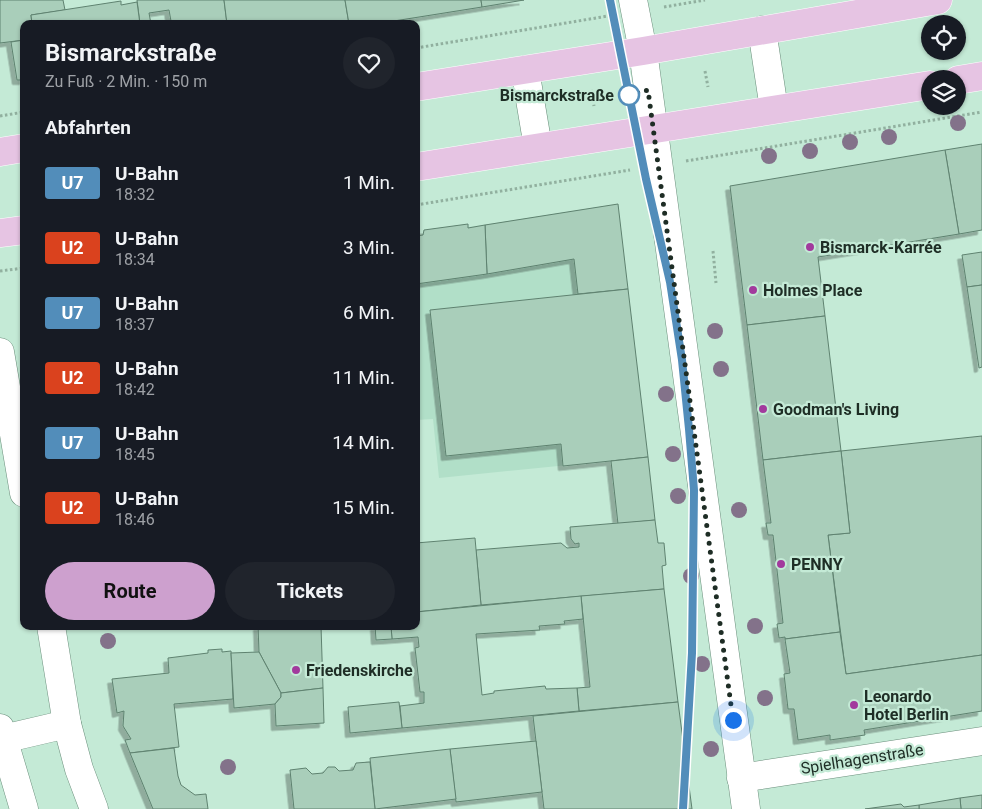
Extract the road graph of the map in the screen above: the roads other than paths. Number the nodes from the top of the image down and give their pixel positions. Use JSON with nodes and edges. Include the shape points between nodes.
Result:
{"nodes":[{"id":1,"x":633,"y":0,"type":"edge"},
{"id":2,"x":938,"y":0,"type":"edge"},
{"id":3,"x":762,"y":30,"type":"junction"},
{"id":4,"x":643,"y":51,"type":"junction"},
{"id":5,"x":525,"y":70,"type":"junction"},
{"id":6,"x":982,"y":76,"type":"edge"},
{"id":7,"x":966,"y":79,"type":"edge"},
{"id":8,"x":420,"y":86,"type":"edge"},
{"id":9,"x":921,"y":86,"type":"edge"},
{"id":10,"x":774,"y":109,"type":"junction"},
{"id":11,"x":653,"y":129,"type":"junction"},
{"id":12,"x":538,"y":147,"type":"junction"},
{"id":13,"x":20,"y":149,"type":"edge"},
{"id":14,"x":0,"y":152,"type":"edge"},
{"id":15,"x":420,"y":166,"type":"edge"},
{"id":16,"x":20,"y":230,"type":"edge"},
{"id":17,"x":0,"y":233,"type":"edge"},
{"id":18,"x":0,"y":352,"type":"edge"},
{"id":19,"x":20,"y":475,"type":"edge"},
{"id":20,"x":52,"y":630,"type":"edge"},
{"id":21,"x":67,"y":724,"type":"junction"},
{"id":22,"x":1,"y":733,"type":"edge"},
{"id":23,"x":982,"y":741,"type":"edge"},
{"id":24,"x":741,"y":778,"type":"junction"},
{"id":25,"x":24,"y":809,"type":"edge"},
{"id":26,"x":94,"y":809,"type":"edge"},
{"id":27,"x":746,"y":809,"type":"edge"}],
"edges":[{"from":1,"to":4,"type":"street"},
{"from":2,"to":3,"type":"main road"},
{"from":3,"to":4,"type":"main road"},
{"from":3,"to":10,"type":"street"},
{"from":4,"to":5,"type":"main road"},
{"from":4,"to":11,"type":"street"},
{"from":5,"to":8,"type":"main road"},
{"from":5,"to":12,"type":"street"},
{"from":6,"to":7,"type":"main road"},
{"from":9,"to":10,"type":"main road"},
{"from":10,"to":11,"type":"main road"},
{"from":11,"to":12,"type":"main road"},
{"from":11,"to":24,"type":"street"},
{"from":12,"to":15,"type":"main road"},
{"from":13,"to":14,"type":"main road"},
{"from":16,"to":17,"type":"main road"},
{"from":18,"to":19,"type":"street"},
{"from":20,"to":21,"type":"street"},
{"from":21,"to":22,"type":"street"},
{"from":21,"to":26,"type":"street"},
{"from":22,"to":25,"type":"street"},
{"from":23,"to":24,"type":"street","name":"Spielhagenstraße"},
{"from":24,"to":27,"type":"street"}]}
